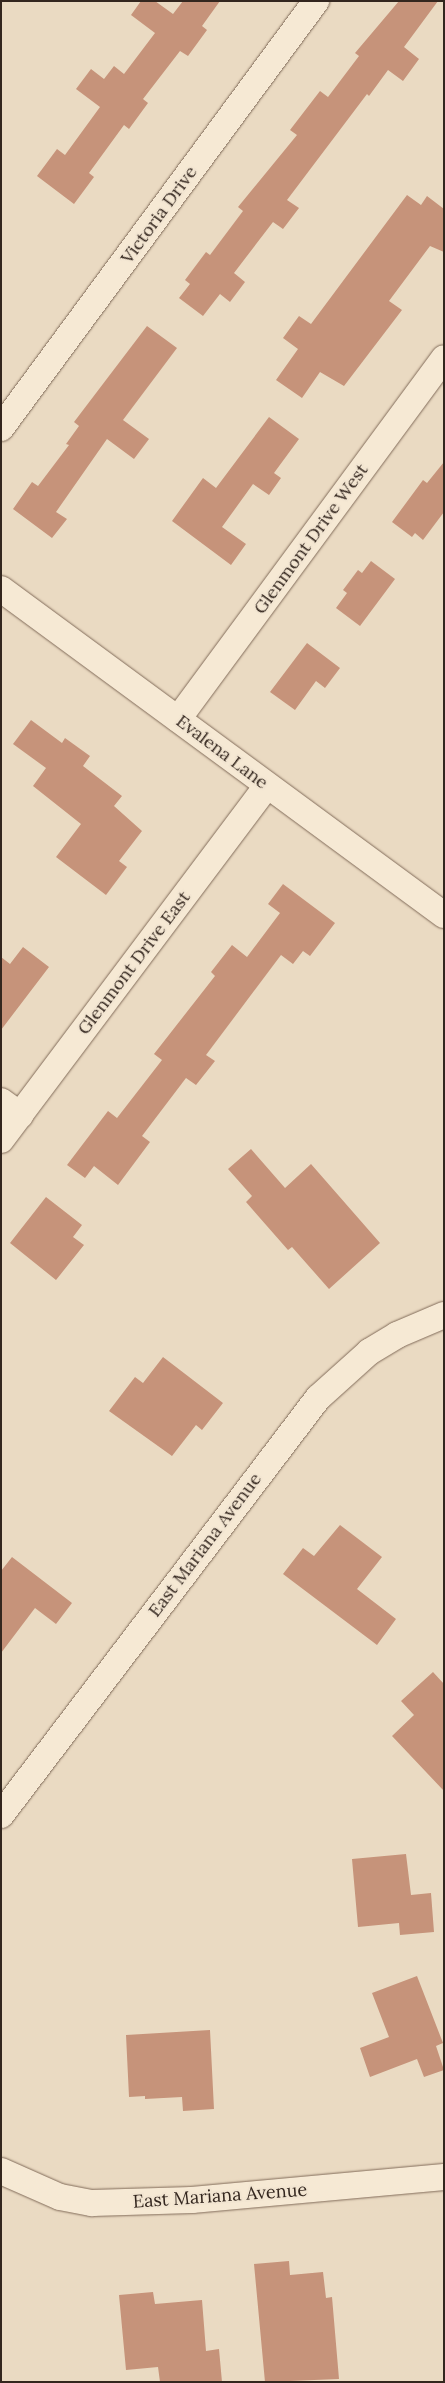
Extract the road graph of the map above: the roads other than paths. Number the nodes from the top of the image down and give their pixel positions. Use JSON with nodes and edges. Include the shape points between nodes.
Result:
{"nodes":[{"id":1,"x":316,"y":1,"type":"edge"},
{"id":2,"x":444,"y":358,"type":"edge"},
{"id":3,"x":1,"y":428,"type":"edge"},
{"id":4,"x":1,"y":589,"type":"edge"},
{"id":5,"x":178,"y":719,"type":"junction"},
{"id":6,"x":267,"y":786,"type":"junction"},
{"id":7,"x":444,"y":915,"type":"edge"},
{"id":8,"x":11,"y":1108,"type":"edge"},
{"id":9,"x":1,"y":1140,"type":"edge"},
{"id":10,"x":444,"y":1315,"type":"edge"},
{"id":11,"x":1,"y":1814,"type":"edge"},
{"id":12,"x":1,"y":2171,"type":"edge"},
{"id":13,"x":444,"y":2177,"type":"edge"}],
"edges":[{"from":1,"to":3,"type":"street","name":"Victoria Drive"},
{"from":2,"to":5,"type":"street","name":"Glenmont Drive West"},
{"from":4,"to":5,"type":"street","name":"Evalena Lane"},
{"from":5,"to":6,"type":"street","name":"Evalena Lane"},
{"from":6,"to":7,"type":"street","name":"Evalena Lane"},
{"from":6,"to":8,"type":"street","name":"Glenmont Drive East"},
{"from":8,"to":9,"type":"street","name":"Glenmont Drive East"},
{"from":10,"to":11,"type":"street","name":"East Mariana Avenue","via":[[397,1335],[369,1352],[318,1398]]},
{"from":12,"to":13,"type":"street","name":"East Mariana Avenue","via":[[60,2197],[92,2202],[192,2200]]}]}
